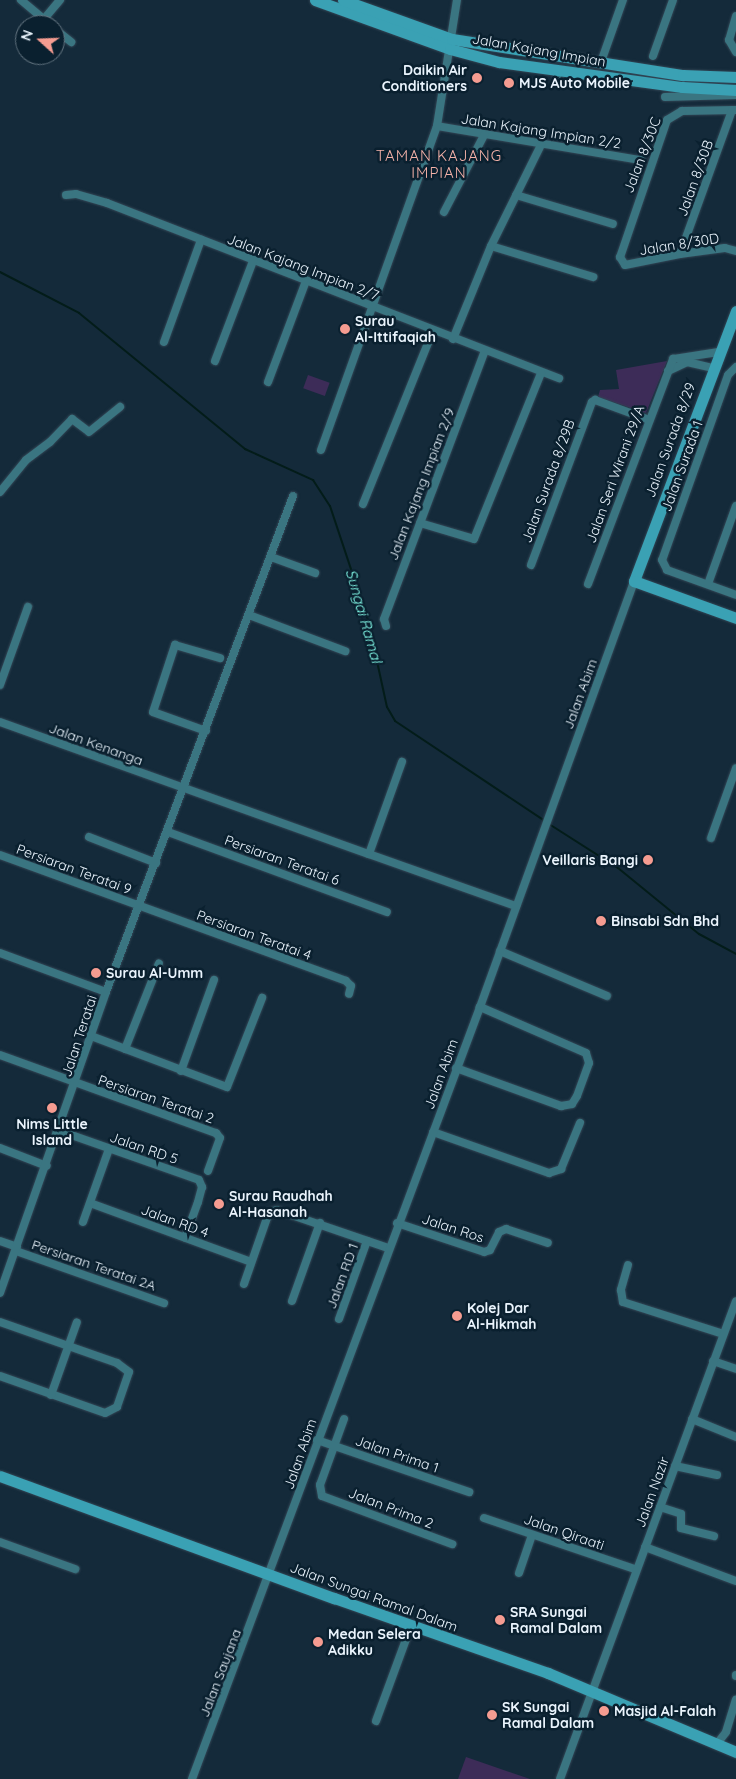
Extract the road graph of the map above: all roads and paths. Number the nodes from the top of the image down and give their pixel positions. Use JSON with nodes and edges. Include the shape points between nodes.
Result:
{"nodes":[{"id":1,"x":21,"y":0,"type":"edge"},
{"id":2,"x":60,"y":0,"type":"edge"},
{"id":3,"x":315,"y":0,"type":"edge"},
{"id":4,"x":343,"y":0,"type":"edge"},
{"id":5,"x":457,"y":0,"type":"edge"},
{"id":6,"x":623,"y":0,"type":"edge"},
{"id":7,"x":673,"y":0,"type":"edge"},
{"id":8,"x":39,"y":15,"type":"edge"},
{"id":9,"x":51,"y":15,"type":"edge"},
{"id":10,"x":736,"y":16,"type":"edge"},
{"id":11,"x":65,"y":37,"type":"edge"},
{"id":12,"x":71,"y":42,"type":"dead end"},
{"id":13,"x":451,"y":44,"type":"junction"},
{"id":14,"x":736,"y":52,"type":"edge"},
{"id":15,"x":653,"y":56,"type":"dead end"},
{"id":16,"x":601,"y":62,"type":"junction"},
{"id":17,"x":736,"y":77,"type":"edge"},
{"id":18,"x":682,"y":81,"type":"junction"},
{"id":19,"x":736,"y":90,"type":"edge"},
{"id":20,"x":736,"y":95,"type":"edge"},
{"id":21,"x":665,"y":97,"type":"dead end"},
{"id":22,"x":734,"y":110,"type":"edge"},
{"id":23,"x":437,"y":126,"type":"junction"},
{"id":24,"x":484,"y":135,"type":"junction"},
{"id":25,"x":541,"y":145,"type":"junction"},
{"id":26,"x":642,"y":160,"type":"dead end"},
{"id":27,"x":66,"y":195,"type":"dead end"},
{"id":28,"x":516,"y":195,"type":"junction"},
{"id":29,"x":444,"y":212,"type":"dead end"},
{"id":30,"x":613,"y":224,"type":"dead end"},
{"id":31,"x":201,"y":240,"type":"junction"},
{"id":32,"x":491,"y":246,"type":"junction"},
{"id":33,"x":736,"y":251,"type":"edge"},
{"id":34,"x":680,"y":254,"type":"junction"},
{"id":35,"x":253,"y":261,"type":"junction"},
{"id":36,"x":625,"y":265,"type":"joint"},
{"id":37,"x":593,"y":276,"type":"dead end"},
{"id":38,"x":306,"y":281,"type":"junction"},
{"id":39,"x":374,"y":307,"type":"junction"},
{"id":40,"x":736,"y":311,"type":"edge"},
{"id":41,"x":433,"y":331,"type":"junction"},
{"id":42,"x":453,"y":339,"type":"junction"},
{"id":43,"x":164,"y":342,"type":"dead end"},
{"id":44,"x":485,"y":351,"type":"junction"},
{"id":45,"x":719,"y":352,"type":"junction"},
{"id":46,"x":215,"y":361,"type":"dead end"},
{"id":47,"x":712,"y":368,"type":"junction"},
{"id":48,"x":733,"y":369,"type":"edge"},
{"id":49,"x":541,"y":373,"type":"junction"},
{"id":50,"x":666,"y":374,"type":"junction"},
{"id":51,"x":559,"y":378,"type":"dead end"},
{"id":52,"x":268,"y":382,"type":"dead end"},
{"id":53,"x":120,"y":407,"type":"dead end"},
{"id":54,"x":649,"y":420,"type":"junction"},
{"id":55,"x":321,"y":450,"type":"dead end"},
{"id":56,"x":0,"y":492,"type":"edge"},
{"id":57,"x":293,"y":496,"type":"dead end"},
{"id":58,"x":364,"y":504,"type":"dead end"},
{"id":59,"x":736,"y":506,"type":"edge"},
{"id":60,"x":420,"y":523,"type":"junction"},
{"id":61,"x":271,"y":557,"type":"junction"},
{"id":62,"x":531,"y":565,"type":"dead end"},
{"id":63,"x":315,"y":573,"type":"dead end"},
{"id":64,"x":634,"y":581,"type":"junction"},
{"id":65,"x":588,"y":584,"type":"dead end"},
{"id":66,"x":708,"y":584,"type":"junction"},
{"id":67,"x":736,"y":595,"type":"edge"},
{"id":68,"x":28,"y":607,"type":"dead end"},
{"id":69,"x":249,"y":615,"type":"junction"},
{"id":70,"x":736,"y":618,"type":"edge"},
{"id":71,"x":386,"y":626,"type":"dead end"},
{"id":72,"x":345,"y":651,"type":"dead end"},
{"id":73,"x":220,"y":658,"type":"dead end"},
{"id":74,"x":0,"y":685,"type":"edge"},
{"id":75,"x":0,"y":722,"type":"edge"},
{"id":76,"x":206,"y":731,"type":"junction"},
{"id":77,"x":402,"y":762,"type":"dead end"},
{"id":78,"x":736,"y":768,"type":"edge"},
{"id":79,"x":184,"y":789,"type":"junction"},
{"id":80,"x":168,"y":832,"type":"junction"},
{"id":81,"x":89,"y":837,"type":"dead end"},
{"id":82,"x":711,"y":838,"type":"dead end"},
{"id":83,"x":369,"y":854,"type":"junction"},
{"id":84,"x":0,"y":855,"type":"edge"},
{"id":85,"x":156,"y":863,"type":"junction"},
{"id":86,"x":516,"y":906,"type":"junction"},
{"id":87,"x":139,"y":907,"type":"junction"},
{"id":88,"x":387,"y":912,"type":"dead end"},
{"id":89,"x":500,"y":951,"type":"junction"},
{"id":90,"x":0,"y":953,"type":"edge"},
{"id":91,"x":159,"y":963,"type":"dead end"},
{"id":92,"x":214,"y":980,"type":"dead end"},
{"id":93,"x":106,"y":992,"type":"junction"},
{"id":94,"x":349,"y":994,"type":"dead end"},
{"id":95,"x":607,"y":996,"type":"dead end"},
{"id":96,"x":262,"y":998,"type":"dead end"},
{"id":97,"x":480,"y":1007,"type":"junction"},
{"id":98,"x":91,"y":1036,"type":"junction"},
{"id":99,"x":125,"y":1050,"type":"junction"},
{"id":100,"x":0,"y":1055,"type":"edge"},
{"id":101,"x":456,"y":1068,"type":"junction"},
{"id":102,"x":181,"y":1071,"type":"junction"},
{"id":103,"x":76,"y":1084,"type":"junction"},
{"id":104,"x":580,"y":1123,"type":"dead end"},
{"id":105,"x":60,"y":1131,"type":"junction"},
{"id":106,"x":434,"y":1132,"type":"junction"},
{"id":107,"x":0,"y":1148,"type":"edge"},
{"id":108,"x":109,"y":1149,"type":"junction"},
{"id":109,"x":47,"y":1166,"type":"junction"},
{"id":110,"x":208,"y":1171,"type":"dead end"},
{"id":111,"x":90,"y":1203,"type":"junction"},
{"id":112,"x":83,"y":1222,"type":"dead end"},
{"id":113,"x":320,"y":1223,"type":"junction"},
{"id":114,"x":397,"y":1223,"type":"junction"},
{"id":115,"x":185,"y":1238,"type":"junction"},
{"id":116,"x":0,"y":1241,"type":"edge"},
{"id":117,"x":367,"y":1241,"type":"junction"},
{"id":118,"x":548,"y":1243,"type":"dead end"},
{"id":119,"x":388,"y":1248,"type":"junction"},
{"id":120,"x":16,"y":1249,"type":"junction"},
{"id":121,"x":251,"y":1262,"type":"junction"},
{"id":122,"x":628,"y":1265,"type":"dead end"},
{"id":123,"x":244,"y":1284,"type":"dead end"},
{"id":124,"x":0,"y":1293,"type":"edge"},
{"id":125,"x":292,"y":1301,"type":"dead end"},
{"id":126,"x":736,"y":1301,"type":"edge"},
{"id":127,"x":164,"y":1303,"type":"dead end"},
{"id":128,"x":340,"y":1319,"type":"dead end"},
{"id":129,"x":0,"y":1322,"type":"edge"},
{"id":130,"x":77,"y":1322,"type":"dead end"},
{"id":131,"x":723,"y":1334,"type":"junction"},
{"id":132,"x":68,"y":1346,"type":"junction"},
{"id":133,"x":713,"y":1361,"type":"junction"},
{"id":134,"x":736,"y":1369,"type":"edge"},
{"id":135,"x":0,"y":1376,"type":"edge"},
{"id":136,"x":51,"y":1395,"type":"junction"},
{"id":137,"x":344,"y":1419,"type":"dead end"},
{"id":138,"x":692,"y":1419,"type":"junction"},
{"id":139,"x":736,"y":1437,"type":"edge"},
{"id":140,"x":317,"y":1440,"type":"junction"},
{"id":141,"x":335,"y":1446,"type":"junction"},
{"id":142,"x":675,"y":1466,"type":"junction"},
{"id":143,"x":717,"y":1475,"type":"dead end"},
{"id":144,"x":0,"y":1476,"type":"edge"},
{"id":145,"x":469,"y":1492,"type":"dead end"},
{"id":146,"x":660,"y":1507,"type":"junction"},
{"id":147,"x":484,"y":1518,"type":"dead end"},
{"id":148,"x":532,"y":1535,"type":"junction"},
{"id":149,"x":714,"y":1536,"type":"dead end"},
{"id":150,"x":0,"y":1542,"type":"edge"},
{"id":151,"x":452,"y":1544,"type":"dead end"},
{"id":152,"x":646,"y":1547,"type":"junction"},
{"id":153,"x":76,"y":1569,"type":"dead end"},
{"id":154,"x":636,"y":1569,"type":"junction"},
{"id":155,"x":519,"y":1573,"type":"dead end"},
{"id":156,"x":270,"y":1575,"type":"junction"},
{"id":157,"x":736,"y":1581,"type":"edge"},
{"id":158,"x":411,"y":1626,"type":"junction"},
{"id":159,"x":592,"y":1691,"type":"junction"},
{"id":160,"x":736,"y":1699,"type":"edge"},
{"id":161,"x":376,"y":1721,"type":"dead end"},
{"id":162,"x":716,"y":1745,"type":"junction"},
{"id":163,"x":736,"y":1752,"type":"edge"},
{"id":164,"x":193,"y":1779,"type":"edge"},
{"id":165,"x":560,"y":1779,"type":"edge"}],
"edges":[{"from":1,"to":8,"type":"street"},
{"from":2,"to":9,"type":"street"},
{"from":3,"to":13,"type":"street","name":"Jalan Kajang Impian"},
{"from":4,"to":13,"type":"street","name":"Jalan Kajang Impian"},
{"from":5,"to":13,"type":"street"},
{"from":6,"to":16,"type":"street"},
{"from":7,"to":15,"type":"street"},
{"from":10,"to":14,"type":"street","via":[[729,40]]},
{"from":11,"to":12,"type":"street"},
{"from":13,"to":16,"type":"street","name":"Jalan Kajang Impian"},
{"from":13,"to":18,"type":"street","name":"Jalan Kajang Impian","via":[[557,77]]},
{"from":13,"to":23,"type":"street"},
{"from":16,"to":18,"type":"street","name":"Jalan Kajang Impian"},
{"from":17,"to":18,"type":"street","name":"Jalan Kajang Impian"},
{"from":18,"to":19,"type":"street","name":"Jalan Kajang Impian"},
{"from":20,"to":21,"type":"street"},
{"from":22,"to":34,"type":"street","name":"Jalan 8/30B"},
{"from":22,"to":36,"type":"street","name":"Jalan 8/30C","via":[[677,112],[666,120],[620,250]]},
{"from":23,"to":24,"type":"street","name":"Jalan Kajang Impian 2/2"},
{"from":23,"to":39,"type":"street"},
{"from":24,"to":25,"type":"street","name":"Jalan Kajang Impian 2/2"},
{"from":24,"to":29,"type":"street"},
{"from":25,"to":26,"type":"street","name":"Jalan Kajang Impian 2/2"},
{"from":25,"to":28,"type":"street"},
{"from":27,"to":31,"type":"street","name":"Jalan Kajang Impian 2/7","via":[[76,194],[107,203]]},
{"from":28,"to":30,"type":"street"},
{"from":28,"to":32,"type":"street"},
{"from":31,"to":35,"type":"street","name":"Jalan Kajang Impian 2/7"},
{"from":31,"to":43,"type":"street"},
{"from":32,"to":37,"type":"street"},
{"from":32,"to":42,"type":"street"},
{"from":33,"to":34,"type":"street","name":"Jalan 8/30D","via":[[725,248]]},
{"from":34,"to":36,"type":"street","name":"Jalan 8/30D"},
{"from":35,"to":38,"type":"street","name":"Jalan Kajang Impian 2/7"},
{"from":35,"to":46,"type":"street"},
{"from":38,"to":39,"type":"street","name":"Jalan Kajang Impian 2/7"},
{"from":38,"to":52,"type":"street"},
{"from":39,"to":41,"type":"street","name":"Jalan Kajang Impian 2/7"},
{"from":39,"to":55,"type":"street"},
{"from":40,"to":45,"type":"street","name":"Jalan Surada 8/29"},
{"from":41,"to":42,"type":"street","name":"Jalan Kajang Impian 2/7"},
{"from":41,"to":58,"type":"street"},
{"from":42,"to":44,"type":"street","name":"Jalan Kajang Impian 2/7"},
{"from":44,"to":49,"type":"street","name":"Jalan Kajang Impian 2/7"},
{"from":44,"to":60,"type":"street","name":"Jalan Kajang Impian 2/9"},
{"from":45,"to":47,"type":"street","name":"Jalan Surada 8/29"},
{"from":45,"to":50,"type":"street","via":[[673,359]]},
{"from":47,"to":50,"type":"street","via":[[686,362],[676,365]]},
{"from":47,"to":64,"type":"street","name":"Jalan Surada 8/29"},
{"from":48,"to":66,"type":"street","name":"Jalan Surada 1","via":[[663,555],[662,564],[666,570]]},
{"from":49,"to":51,"type":"street","name":"Jalan Kajang Impian 2/7"},
{"from":49,"to":60,"type":"street","via":[[474,539]]},
{"from":50,"to":54,"type":"street","name":"Jalan Seri Wirani 29/A"},
{"from":53,"to":56,"type":"street","via":[[89,432],[72,419],[50,442],[26,460]]},
{"from":54,"to":62,"type":"street","name":"Jalan Surada 8/29B","via":[[595,400],[589,406]]},
{"from":54,"to":65,"type":"street","name":"Jalan Seri Wirani 29/A"},
{"from":57,"to":61,"type":"street","name":"Jalan Teratai"},
{"from":59,"to":66,"type":"street"},
{"from":60,"to":71,"type":"street","name":"Jalan Kajang Impian 2/9","via":[[384,619]]},
{"from":61,"to":63,"type":"street"},
{"from":61,"to":69,"type":"street","name":"Jalan Teratai"},
{"from":64,"to":70,"type":"street"},
{"from":64,"to":86,"type":"street","name":"Jalan Abim"},
{"from":66,"to":67,"type":"street"},
{"from":68,"to":74,"type":"street"},
{"from":69,"to":72,"type":"street"},
{"from":69,"to":76,"type":"street","name":"Jalan Teratai"},
{"from":73,"to":76,"type":"street","via":[[175,645],[153,712]]},
{"from":75,"to":79,"type":"street","name":"Jalan Kenanga"},
{"from":76,"to":79,"type":"street","name":"Jalan Teratai"},
{"from":77,"to":83,"type":"street"},
{"from":78,"to":82,"type":"street"},
{"from":79,"to":80,"type":"street","name":"Jalan Teratai"},
{"from":79,"to":83,"type":"street","name":"Jalan Kenanga"},
{"from":80,"to":85,"type":"street","name":"Jalan Teratai"},
{"from":80,"to":88,"type":"street","name":"Persiaran Teratai 6"},
{"from":81,"to":85,"type":"street"},
{"from":83,"to":86,"type":"street","name":"Jalan Kenanga"},
{"from":84,"to":87,"type":"street","name":"Persiaran Teratai 9"},
{"from":85,"to":87,"type":"street","name":"Jalan Teratai"},
{"from":86,"to":89,"type":"street","name":"Jalan Abim"},
{"from":87,"to":93,"type":"street","name":"Jalan Teratai"},
{"from":87,"to":94,"type":"street","name":"Persiaran Teratai 4","via":[[346,981],[351,986]]},
{"from":89,"to":95,"type":"street"},
{"from":89,"to":97,"type":"street","name":"Jalan Abim"},
{"from":90,"to":93,"type":"street"},
{"from":91,"to":99,"type":"street"},
{"from":92,"to":102,"type":"street"},
{"from":93,"to":98,"type":"street","name":"Jalan Teratai"},
{"from":96,"to":102,"type":"street","via":[[232,1082],[227,1087]]},
{"from":97,"to":101,"type":"street","name":"Jalan Abim"},
{"from":97,"to":101,"type":"street","via":[[586,1053],[589,1062],[577,1096],[572,1104],[565,1106]]},
{"from":98,"to":99,"type":"street"},
{"from":98,"to":103,"type":"street","name":"Jalan Teratai"},
{"from":99,"to":102,"type":"street"},
{"from":100,"to":103,"type":"street"},
{"from":101,"to":106,"type":"street","name":"Jalan Abim"},
{"from":103,"to":105,"type":"street","name":"Jalan Teratai"},
{"from":103,"to":110,"type":"street","name":"Persiaran Teratai 2","via":[[219,1135]]},
{"from":104,"to":106,"type":"street","via":[[561,1169],[549,1173]]},
{"from":105,"to":108,"type":"street","name":"Jalan RD 5"},
{"from":105,"to":109,"type":"street","name":"Jalan Teratai"},
{"from":106,"to":114,"type":"street","name":"Jalan Abim"},
{"from":107,"to":109,"type":"street"},
{"from":108,"to":111,"type":"street"},
{"from":108,"to":115,"type":"street","name":"Jalan RD 5","via":[[198,1180],[202,1187]]},
{"from":109,"to":120,"type":"street","name":"Jalan Teratai"},
{"from":111,"to":112,"type":"street"},
{"from":111,"to":115,"type":"street","name":"Jalan RD 4"},
{"from":113,"to":117,"type":"street"},
{"from":113,"to":121,"type":"street","via":[[277,1210],[270,1212]]},
{"from":113,"to":125,"type":"street"},
{"from":114,"to":118,"type":"street","name":"Jalan Ros","via":[[484,1252],[490,1250],[499,1232],[506,1229]]},
{"from":114,"to":119,"type":"street","name":"Jalan Abim"},
{"from":115,"to":121,"type":"street","name":"Jalan RD 4"},
{"from":116,"to":120,"type":"street","name":"Persiaran Teratai 2A"},
{"from":117,"to":119,"type":"street"},
{"from":117,"to":128,"type":"street","name":"Jalan RD 1"},
{"from":119,"to":140,"type":"street","name":"Jalan Abim"},
{"from":120,"to":124,"type":"street","name":"Jalan Teratai"},
{"from":120,"to":127,"type":"street","name":"Persiaran Teratai 2A"},
{"from":121,"to":123,"type":"street"},
{"from":122,"to":131,"type":"street","via":[[621,1290],[623,1302]]},
{"from":126,"to":131,"type":"street","name":"Jalan Nazir"},
{"from":129,"to":132,"type":"street"},
{"from":130,"to":132,"type":"street"},
{"from":131,"to":133,"type":"street","name":"Jalan Nazir"},
{"from":132,"to":136,"type":"street"},
{"from":132,"to":136,"type":"street","via":[[122,1365],[129,1372],[128,1377],[112,1412],[98,1412]]},
{"from":133,"to":134,"type":"street"},
{"from":133,"to":138,"type":"street","name":"Jalan Nazir"},
{"from":135,"to":136,"type":"street"},
{"from":137,"to":141,"type":"street"},
{"from":138,"to":139,"type":"street"},
{"from":138,"to":142,"type":"street","name":"Jalan Nazir"},
{"from":140,"to":141,"type":"street","name":"Jalan Prima 1"},
{"from":140,"to":156,"type":"street","name":"Jalan Abim"},
{"from":141,"to":145,"type":"street","name":"Jalan Prima 1"},
{"from":141,"to":151,"type":"street","name":"Jalan Prima 2","via":[[320,1486],[322,1496]]},
{"from":142,"to":143,"type":"street"},
{"from":142,"to":146,"type":"street","name":"Jalan Nazir"},
{"from":144,"to":156,"type":"street","name":"Jalan Sungai Ramal Dalam"},
{"from":146,"to":149,"type":"street","via":[[681,1514],[681,1528]]},
{"from":146,"to":152,"type":"street","name":"Jalan Nazir"},
{"from":147,"to":148,"type":"street","name":"Jalan Qiraati"},
{"from":148,"to":154,"type":"street","name":"Jalan Qiraati"},
{"from":148,"to":155,"type":"street"},
{"from":150,"to":153,"type":"street"},
{"from":152,"to":154,"type":"street","name":"Jalan Nazir"},
{"from":152,"to":157,"type":"street"},
{"from":154,"to":159,"type":"street","name":"Jalan Nazir"},
{"from":156,"to":158,"type":"street","name":"Jalan Sungai Ramal Dalam"},
{"from":156,"to":164,"type":"street","name":"Jalan Saujana"},
{"from":158,"to":159,"type":"street","name":"Jalan Sungai Ramal Dalam"},
{"from":158,"to":161,"type":"street"},
{"from":159,"to":162,"type":"street","name":"Jalan Sungai Ramal Dalam"},
{"from":159,"to":165,"type":"street","name":"Jalan Nazir"},
{"from":160,"to":162,"type":"street","via":[[726,1732]]},
{"from":162,"to":163,"type":"street","name":"Jalan Sungai Ramal Dalam"}]}
